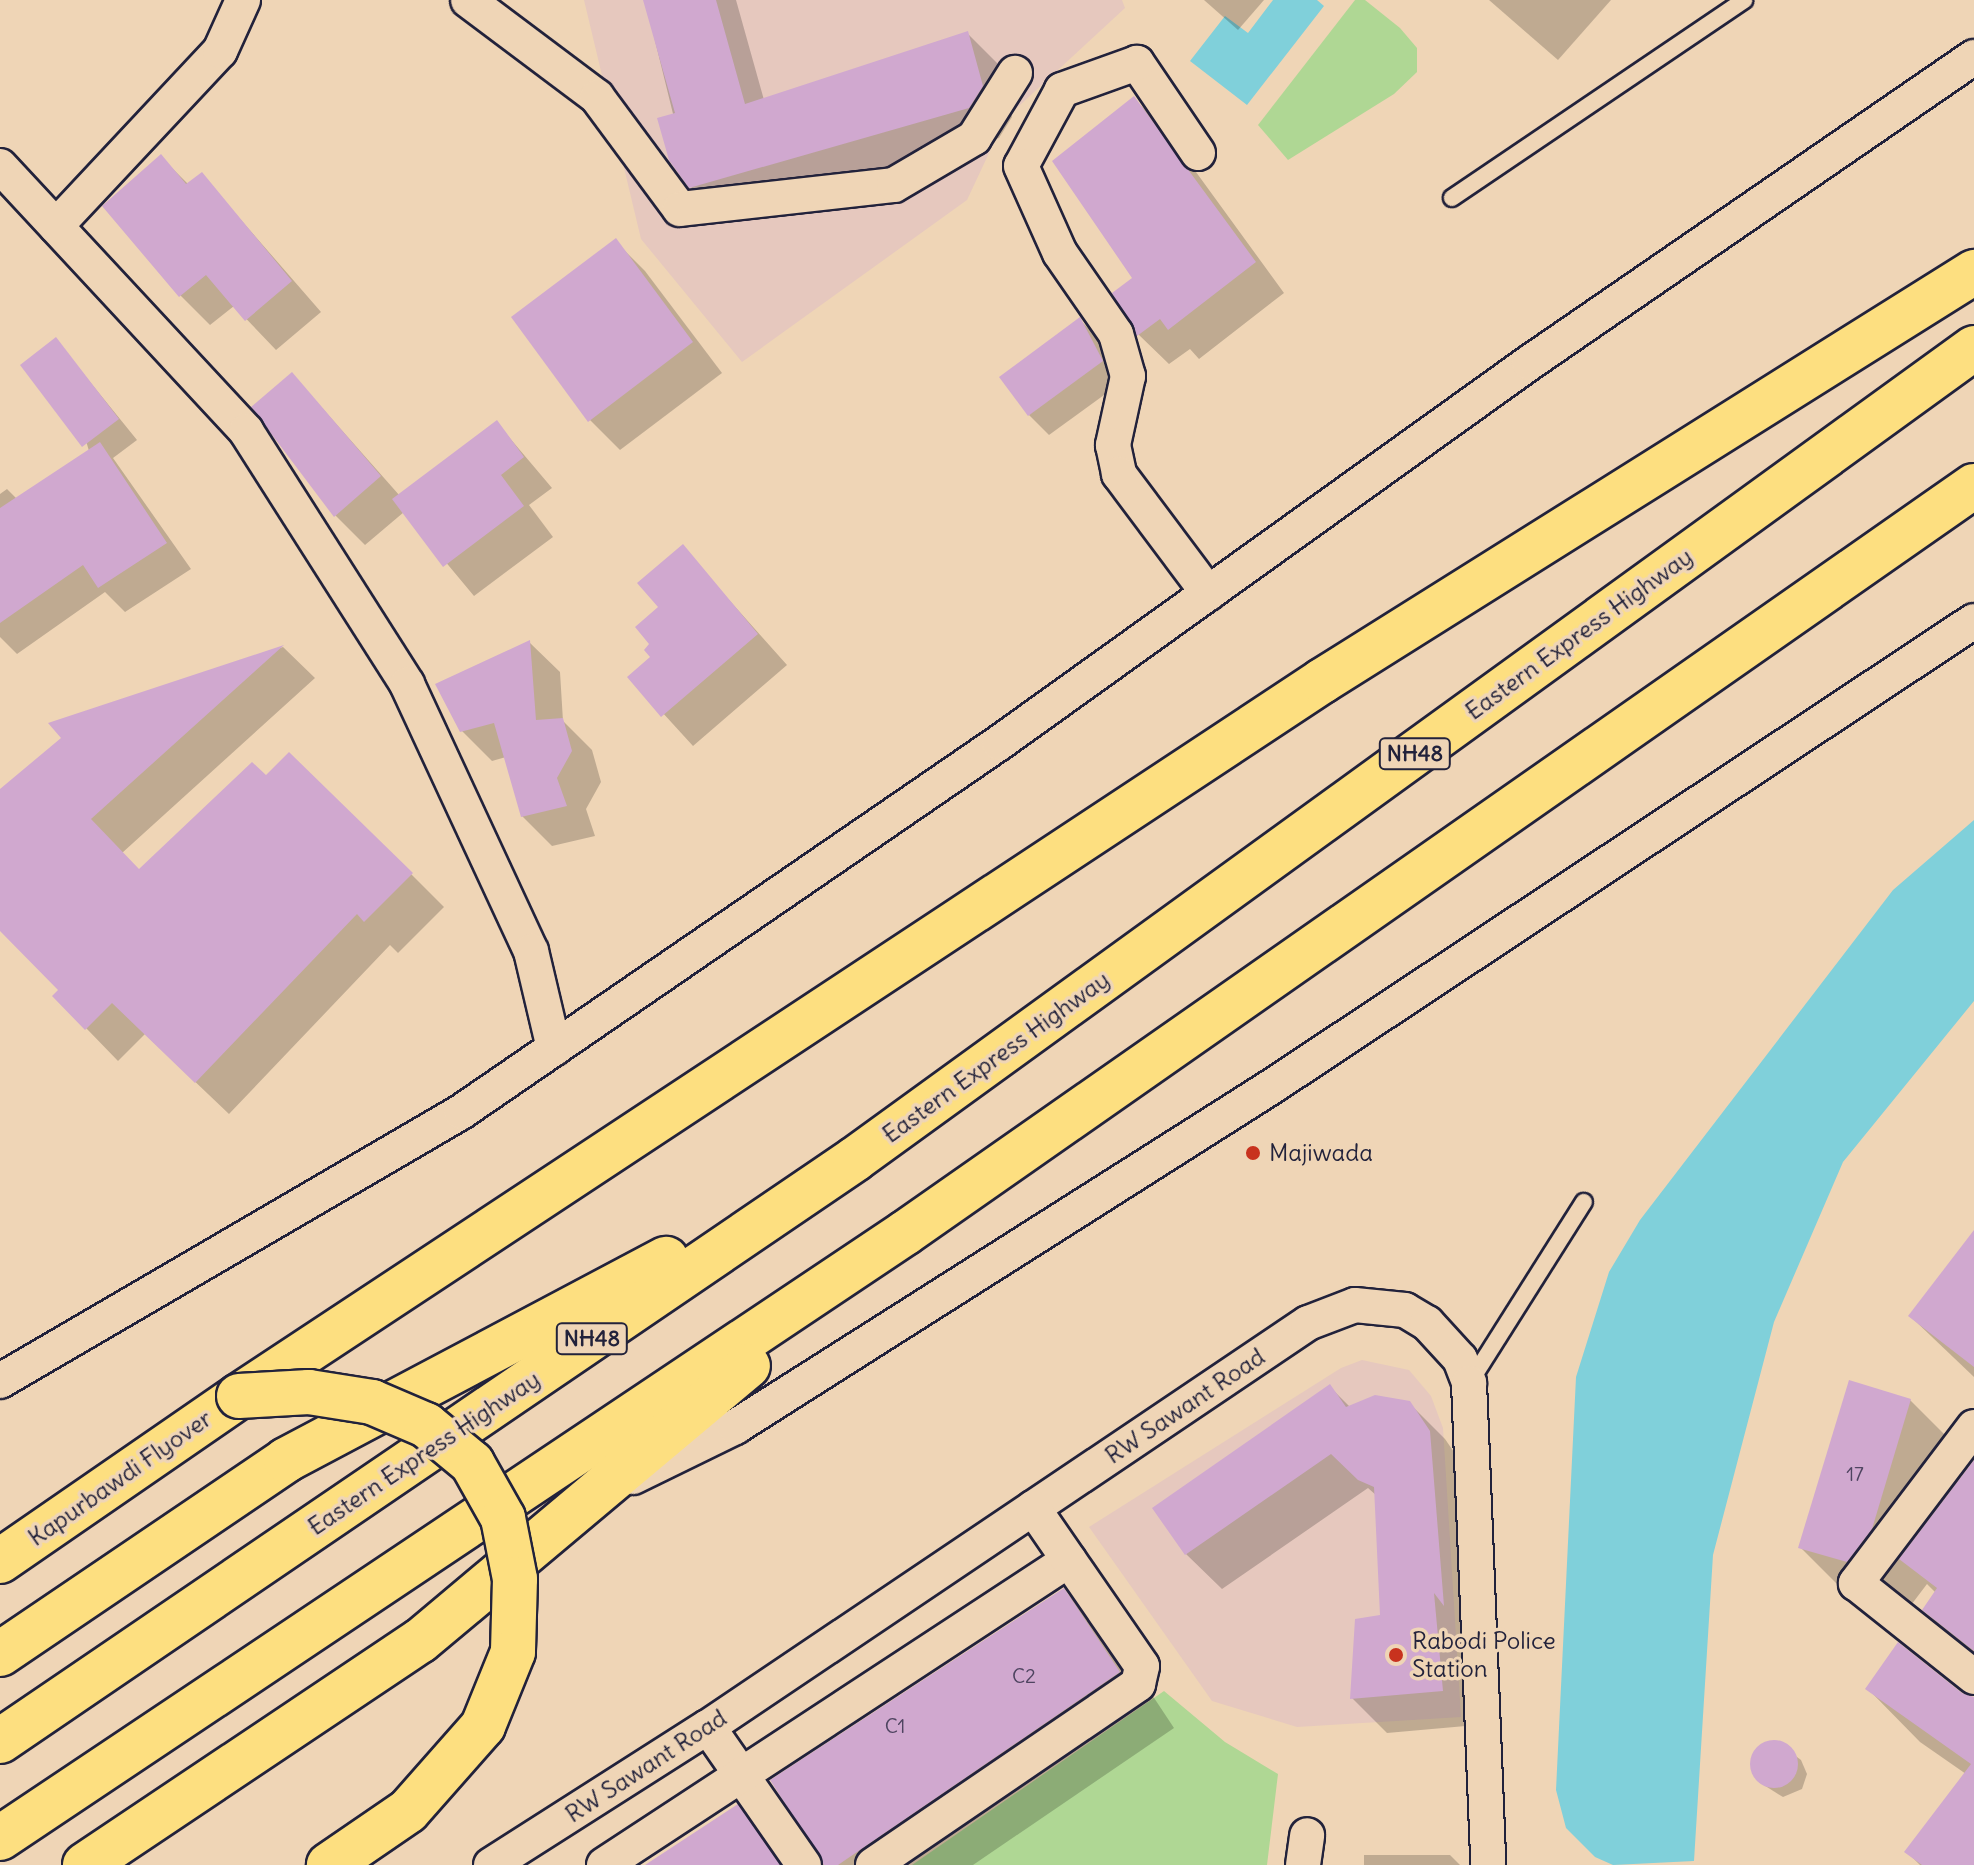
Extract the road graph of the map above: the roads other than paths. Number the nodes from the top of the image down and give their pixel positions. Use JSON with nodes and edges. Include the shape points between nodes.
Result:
{"nodes":[{"id":1,"x":243,"y":0,"type":"edge"},
{"id":2,"x":468,"y":0,"type":"edge"},
{"id":3,"x":1744,"y":0,"type":"edge"},
{"id":4,"x":1974,"y":57,"type":"edge"},
{"id":5,"x":1015,"y":73,"type":"dead end"},
{"id":6,"x":1198,"y":153,"type":"dead end"},
{"id":7,"x":0,"y":166,"type":"edge"},
{"id":8,"x":1452,"y":198,"type":"dead end"},
{"id":9,"x":56,"y":226,"type":"junction"},
{"id":10,"x":1974,"y":272,"type":"edge"},
{"id":11,"x":1974,"y":348,"type":"edge"},
{"id":12,"x":1974,"y":486,"type":"edge"},
{"id":13,"x":1208,"y":593,"type":"junction"},
{"id":14,"x":1974,"y":621,"type":"edge"},
{"id":15,"x":554,"y":1048,"type":"junction"},
{"id":16,"x":855,"y":1159,"type":"junction"},
{"id":17,"x":1584,"y":1202,"type":"dead end"},
{"id":18,"x":905,"y":1233,"type":"junction"},
{"id":19,"x":0,"y":1381,"type":"edge"},
{"id":20,"x":1469,"y":1383,"type":"junction"},
{"id":21,"x":239,"y":1396,"type":"junction"},
{"id":22,"x":1974,"y":1427,"type":"edge"},
{"id":23,"x":592,"y":1496,"type":"junction"},
{"id":24,"x":1033,"y":1508,"type":"junction"},
{"id":25,"x":1069,"y":1560,"type":"junction"},
{"id":26,"x":0,"y":1561,"type":"edge"},
{"id":27,"x":0,"y":1654,"type":"edge"},
{"id":28,"x":1974,"y":1677,"type":"edge"},
{"id":29,"x":708,"y":1727,"type":"junction"},
{"id":30,"x":0,"y":1741,"type":"edge"},
{"id":31,"x":741,"y":1773,"type":"junction"},
{"id":32,"x":0,"y":1838,"type":"edge"},
{"id":33,"x":85,"y":1865,"type":"edge"},
{"id":34,"x":329,"y":1865,"type":"edge"},
{"id":35,"x":491,"y":1865,"type":"edge"},
{"id":36,"x":604,"y":1865,"type":"edge"},
{"id":37,"x":804,"y":1865,"type":"edge"},
{"id":38,"x":873,"y":1865,"type":"edge"},
{"id":39,"x":1488,"y":1865,"type":"edge"}],
"edges":[{"from":1,"to":9,"type":"street","via":[[220,51]]},
{"from":2,"to":5,"type":"street","via":[[597,97],[680,209],[894,185],[974,138]]},
{"from":3,"to":8,"type":"lane"},
{"from":4,"to":13,"type":"street","via":[[1529,363]]},
{"from":6,"to":13,"type":"street","via":[[1137,63],[1062,90],[1021,166],[1060,253],[1116,334],[1128,376],[1113,445],[1119,474]]},
{"from":7,"to":9,"type":"street"},
{"from":9,"to":15,"type":"street","via":[[246,431],[407,684],[531,951]]},
{"from":10,"to":21,"type":"highway","name":"Kapurbawdi Flyover","via":[[1322,681]]},
{"from":11,"to":16,"type":"highway","name":"Eastern Express Highway","number":"NH48"},
{"from":12,"to":18,"type":"highway"},
{"from":13,"to":15,"type":"street"},
{"from":14,"to":23,"type":"street","via":[[1271,1087],[735,1427]]},
{"from":15,"to":19,"type":"street","via":[[461,1112]]},
{"from":16,"to":27,"type":"highway","via":[[286,1460]]},
{"from":16,"to":30,"type":"highway","name":"Eastern Express Highway","number":"NH48"},
{"from":17,"to":20,"type":"lane"},
{"from":18,"to":23,"type":"highway"},
{"from":18,"to":32,"type":"highway"},
{"from":20,"to":24,"type":"street","name":"RW Sawant Road","via":[[1446,1339],[1405,1310],[1355,1305],[1331,1311]]},
{"from":20,"to":39,"type":"street","name":"RW Sawant Road"},
{"from":21,"to":26,"type":"highway","name":"Kapurbawdi Flyover"},
{"from":21,"to":34,"type":"highway","bridge":true,"via":[[309,1392],[372,1402],[426,1425],[472,1463],[506,1533],[515,1579],[513,1652],[483,1726],[408,1811]]},
{"from":22,"to":28,"type":"street","via":[[1856,1583]]},
{"from":23,"to":33,"type":"highway","via":[[420,1641]]},
{"from":24,"to":25,"type":"street"},
{"from":24,"to":29,"type":"street","name":"RW Sawant Road"},
{"from":25,"to":31,"type":"street"},
{"from":25,"to":38,"type":"street","via":[[1142,1666],[1138,1684]]},
{"from":29,"to":31,"type":"street"},
{"from":29,"to":35,"type":"street","name":"RW Sawant Road"},
{"from":31,"to":36,"type":"street"},
{"from":31,"to":37,"type":"street"}]}
